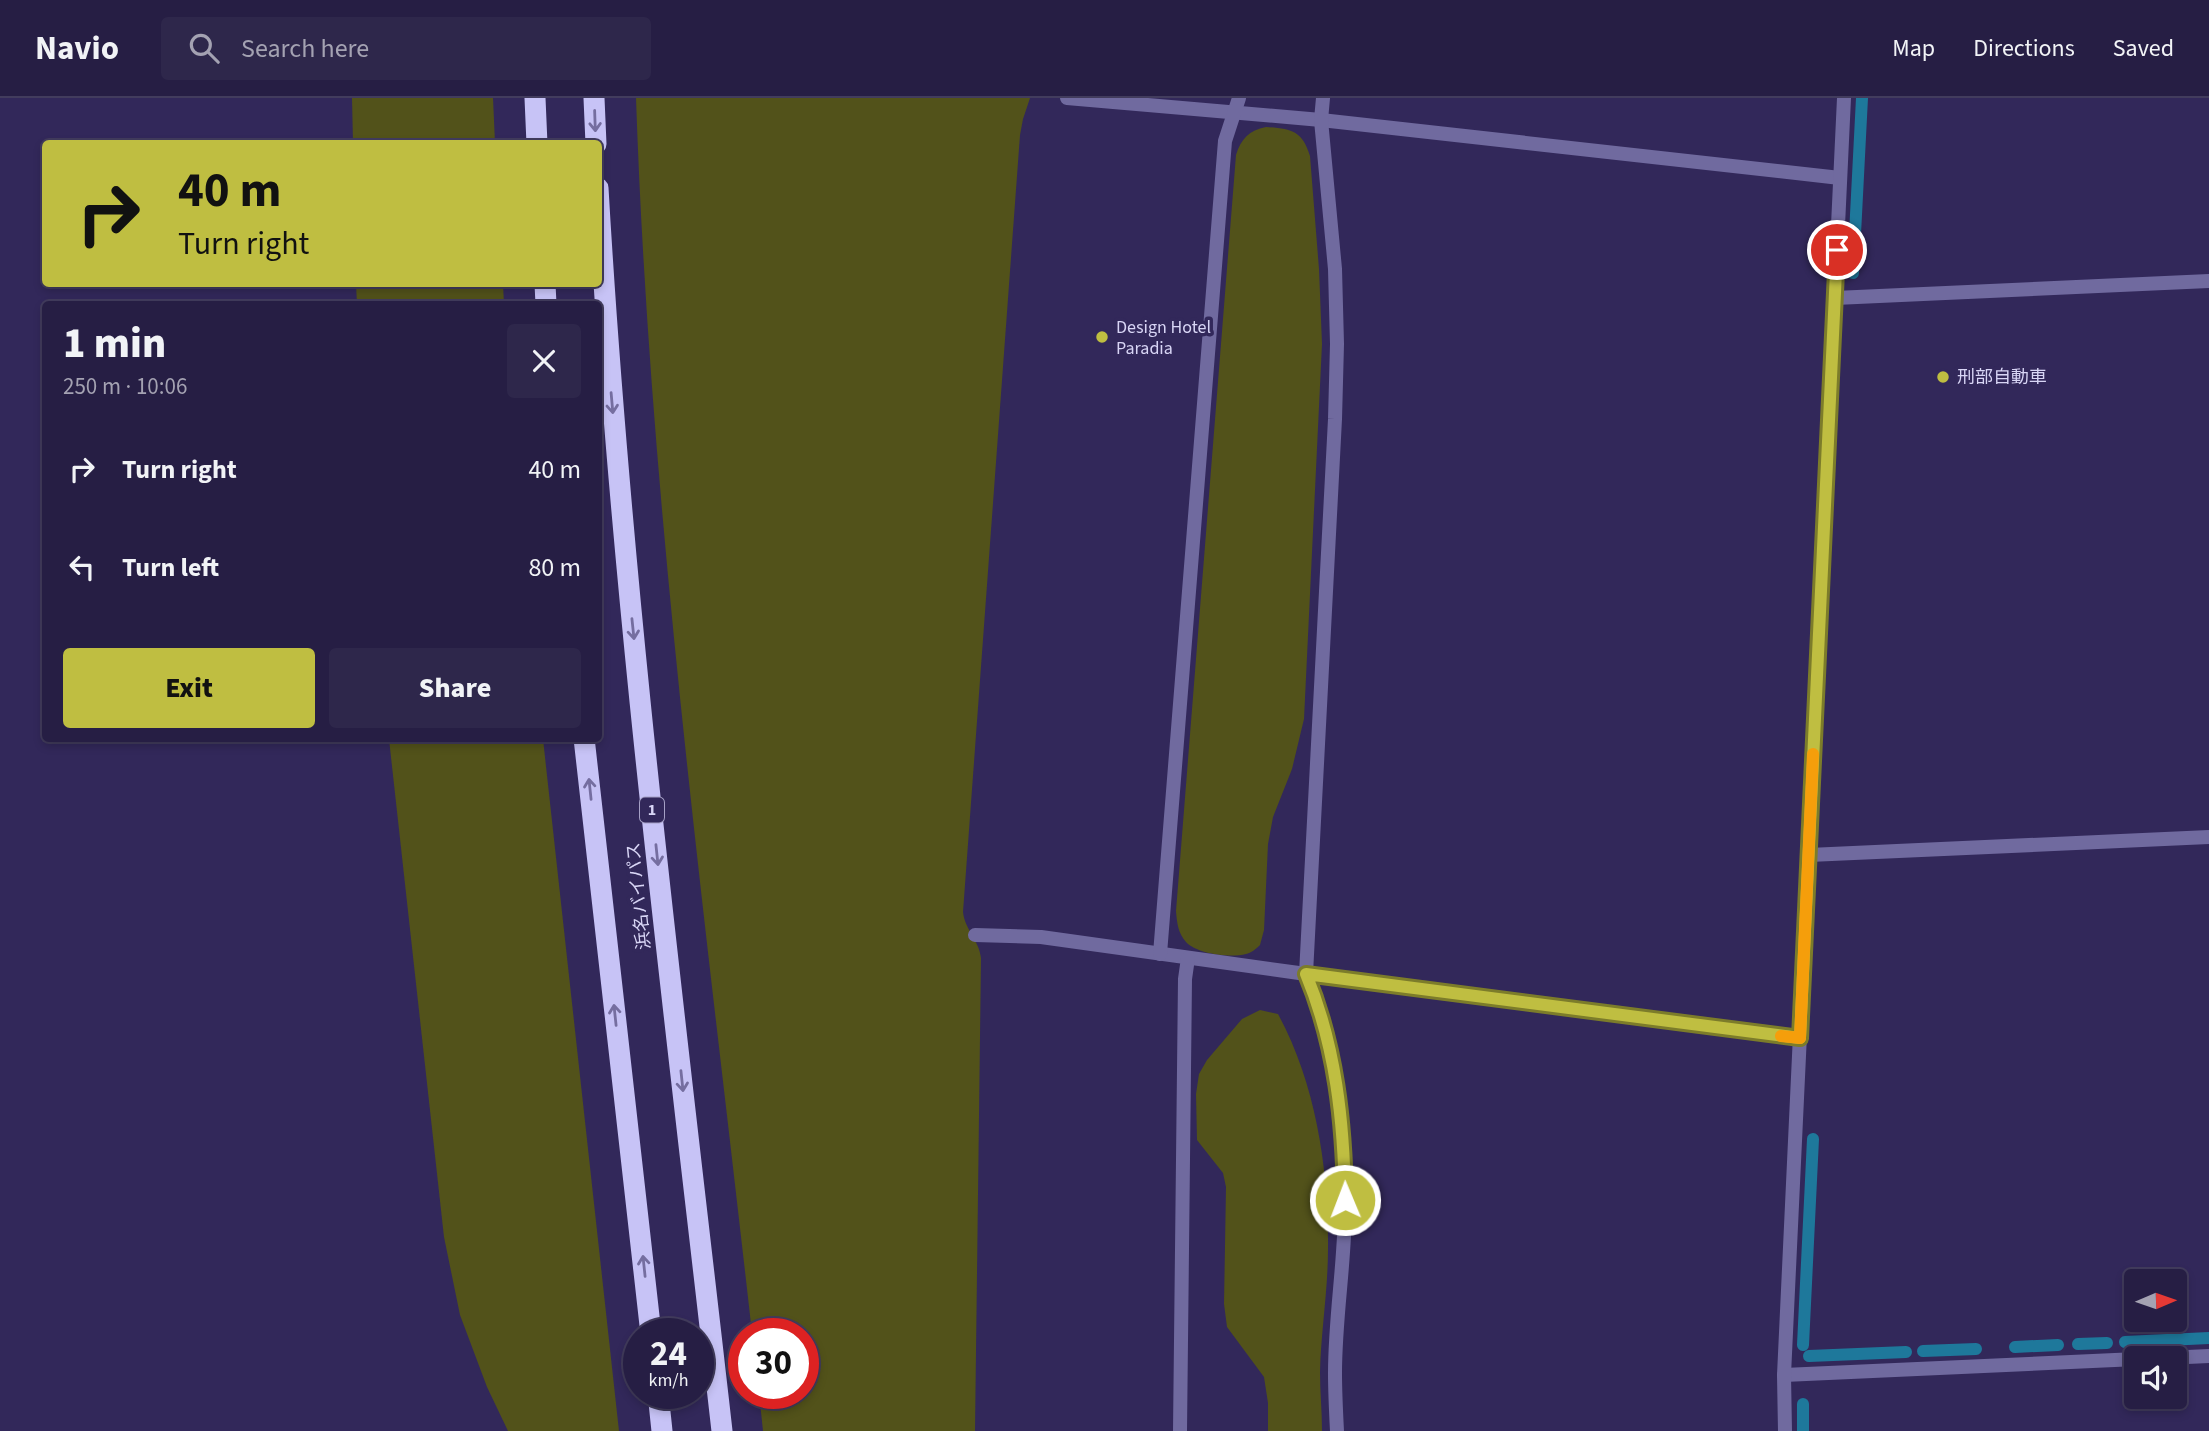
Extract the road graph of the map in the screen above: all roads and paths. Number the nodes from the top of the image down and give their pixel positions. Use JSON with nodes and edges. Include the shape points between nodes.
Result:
{"nodes":[{"id":1,"x":535,"y":98,"type":"edge"},
{"id":2,"x":594,"y":98,"type":"edge"},
{"id":3,"x":1067,"y":98,"type":"edge"},
{"id":4,"x":1323,"y":98,"type":"edge"},
{"id":5,"x":1844,"y":98,"type":"edge"},
{"id":6,"x":1236,"y":105,"type":"edge"},
{"id":7,"x":1321,"y":120,"type":"junction"},
{"id":8,"x":537,"y":140,"type":"edge"},
{"id":9,"x":596,"y":140,"type":"edge"},
{"id":10,"x":1840,"y":178,"type":"junction"},
{"id":11,"x":602,"y":255,"type":"edge"},
{"id":12,"x":2209,"y":281,"type":"edge"},
{"id":13,"x":1835,"y":298,"type":"junction"},
{"id":14,"x":584,"y":742,"type":"edge"},
{"id":15,"x":2209,"y":837,"type":"edge"},
{"id":16,"x":1809,"y":855,"type":"junction"},
{"id":17,"x":975,"y":935,"type":"dead end"},
{"id":18,"x":1160,"y":954,"type":"junction"},
{"id":19,"x":1188,"y":958,"type":"junction"},
{"id":20,"x":1306,"y":974,"type":"junction"},
{"id":21,"x":1800,"y":1038,"type":"junction"},
{"id":22,"x":649,"y":1318,"type":"edge"},
{"id":23,"x":2209,"y":1356,"type":"edge"},
{"id":24,"x":2187,"y":1357,"type":"edge"},
{"id":25,"x":2124,"y":1360,"type":"edge"},
{"id":26,"x":1784,"y":1375,"type":"junction"},
{"id":27,"x":660,"y":1409,"type":"edge"},
{"id":28,"x":662,"y":1431,"type":"edge"},
{"id":29,"x":722,"y":1431,"type":"edge"},
{"id":30,"x":1180,"y":1431,"type":"edge"},
{"id":31,"x":1337,"y":1431,"type":"edge"},
{"id":32,"x":1785,"y":1431,"type":"edge"}],
"edges":[{"from":1,"to":8,"type":"highway"},
{"from":2,"to":9,"type":"highway","one_way":true},
{"from":3,"to":6,"type":"street"},
{"from":4,"to":7,"type":"street"},
{"from":5,"to":10,"type":"street"},
{"from":6,"to":7,"type":"street"},
{"from":6,"to":18,"type":"street","via":[[1225,141]]},
{"from":7,"to":10,"type":"street"},
{"from":7,"to":20,"type":"street","via":[[1335,269],[1336,382]]},
{"from":10,"to":13,"type":"street"},
{"from":11,"to":29,"type":"highway","name":"浜名バイパス","number":"1","one_way":true,"via":[[626,563]]},
{"from":12,"to":13,"type":"street"},
{"from":13,"to":16,"type":"street"},
{"from":22,"to":14,"type":"highway","name":"浜名バイパス","one_way":true},
{"from":15,"to":16,"type":"street"},
{"from":16,"to":21,"type":"street"},
{"from":17,"to":18,"type":"street","via":[[1041,937]]},
{"from":18,"to":19,"type":"street"},
{"from":19,"to":20,"type":"street"},
{"from":19,"to":30,"type":"street"},
{"from":20,"to":21,"type":"street"},
{"from":20,"to":31,"type":"street","via":[[1330,1052],[1344,1150]]},
{"from":21,"to":26,"type":"street"},
{"from":23,"to":24,"type":"street"},
{"from":25,"to":26,"type":"street"},
{"from":26,"to":32,"type":"street"},
{"from":27,"to":28,"type":"highway"}]}
